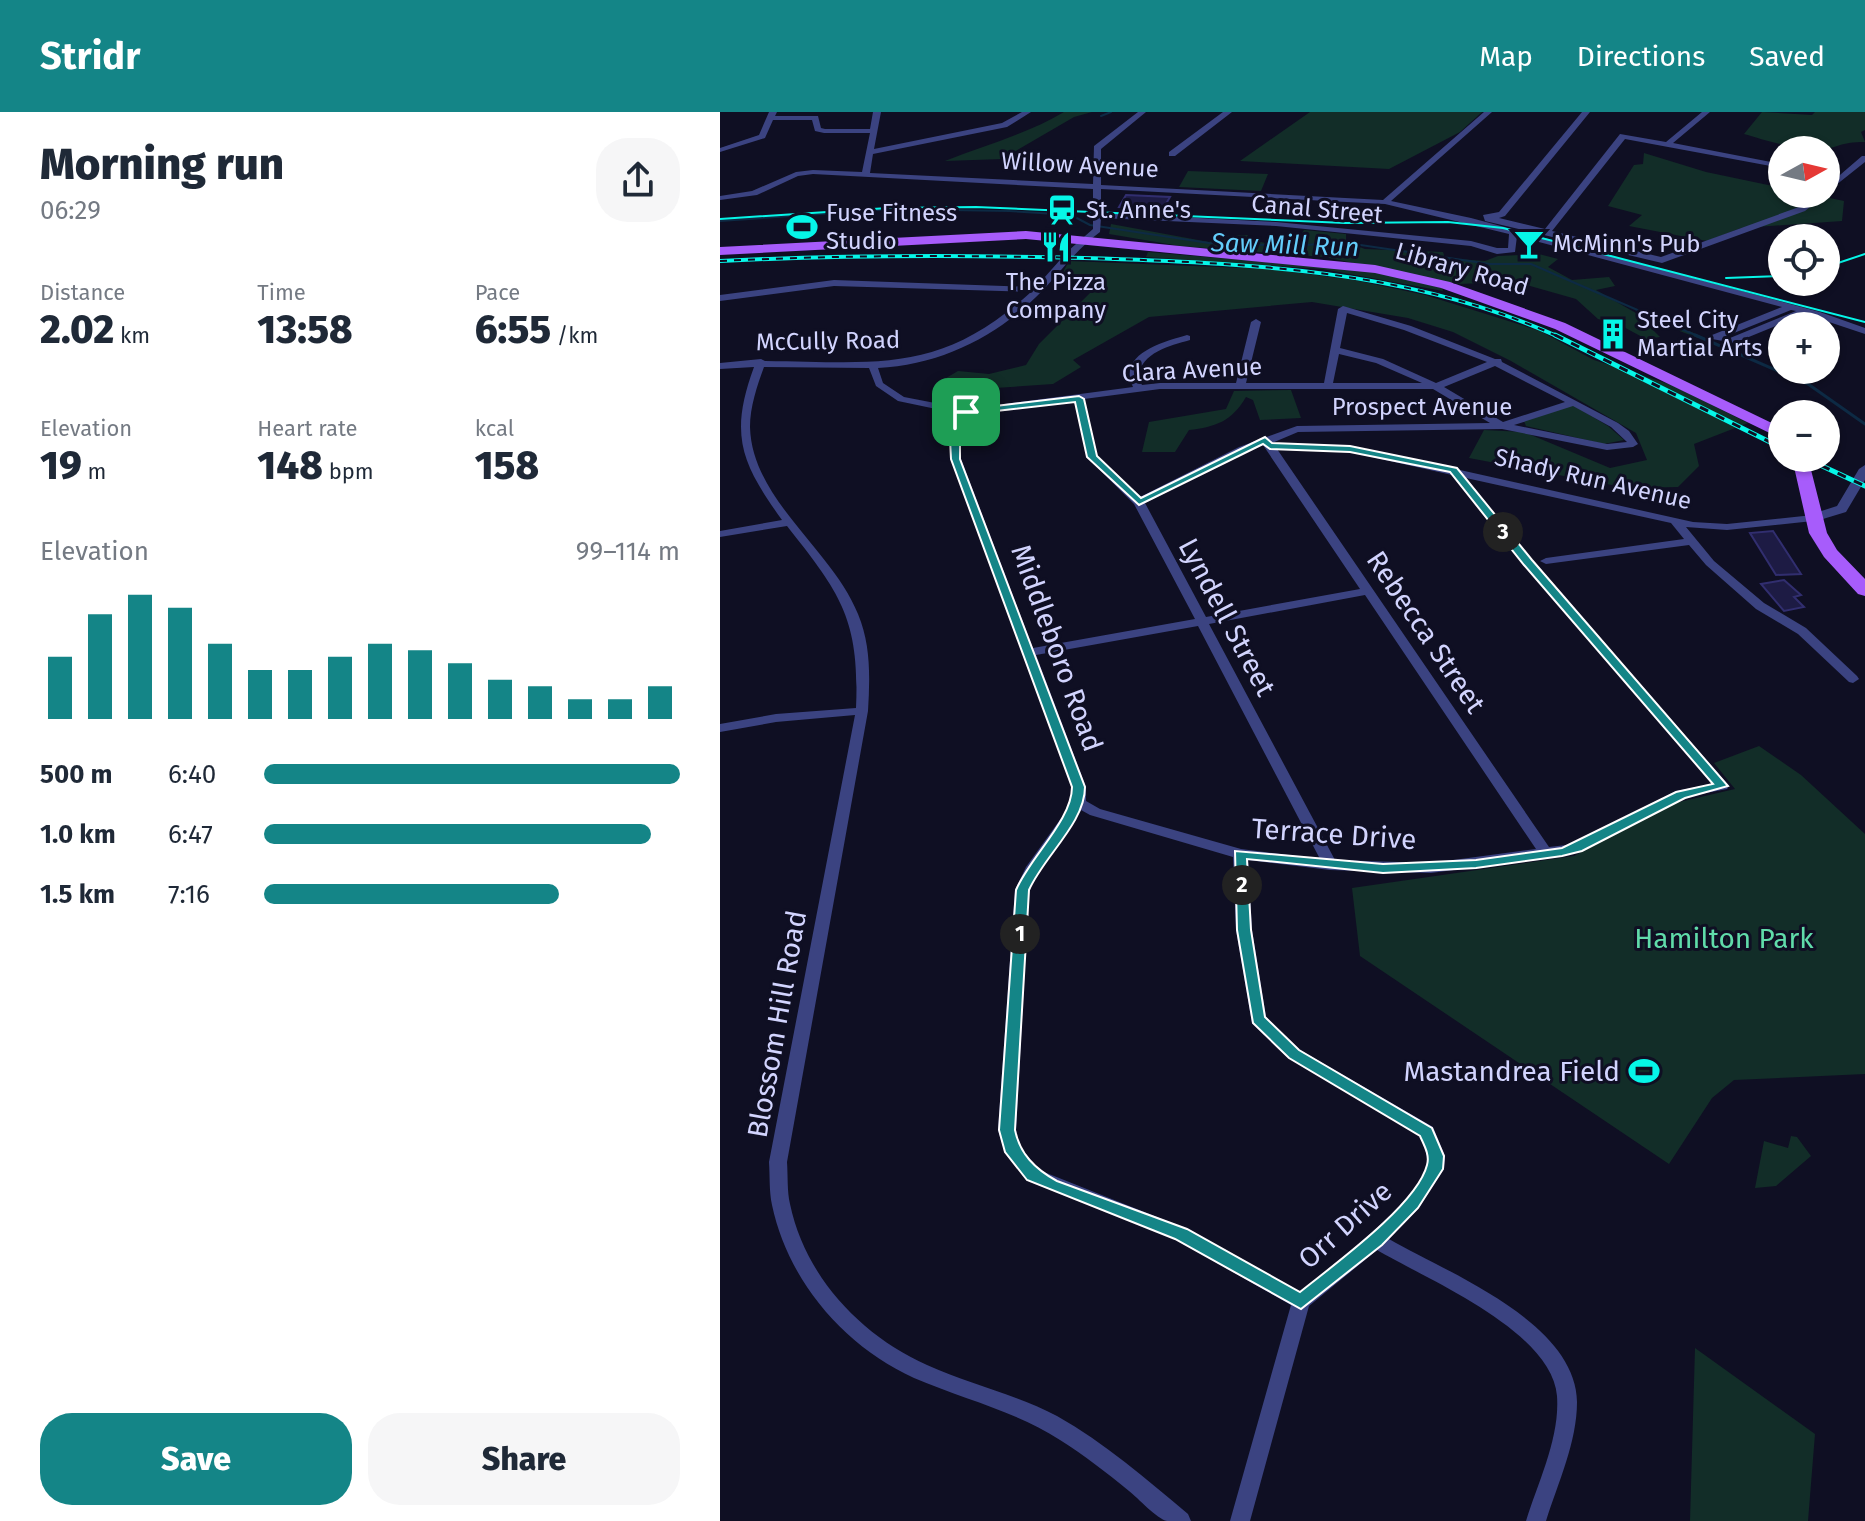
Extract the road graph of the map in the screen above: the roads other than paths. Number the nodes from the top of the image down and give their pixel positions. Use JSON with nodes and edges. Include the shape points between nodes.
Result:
{"nodes":[{"id":1,"x":877,"y":112,"type":"edge"},
{"id":2,"x":1027,"y":112,"type":"edge"},
{"id":3,"x":1142,"y":112,"type":"edge"},
{"id":4,"x":1228,"y":112,"type":"edge"},
{"id":5,"x":1488,"y":112,"type":"edge"},
{"id":6,"x":1586,"y":112,"type":"edge"},
{"id":7,"x":1706,"y":112,"type":"edge"},
{"id":8,"x":772,"y":115,"type":"edge"},
{"id":9,"x":873,"y":131,"type":"junction"},
{"id":10,"x":1668,"y":144,"type":"junction"},
{"id":11,"x":720,"y":150,"type":"edge"},
{"id":12,"x":870,"y":152,"type":"junction"},
{"id":13,"x":1172,"y":154,"type":"dead end"},
{"id":14,"x":1865,"y":158,"type":"edge"},
{"id":15,"x":1768,"y":163,"type":"edge"},
{"id":16,"x":866,"y":173,"type":"junction"},
{"id":17,"x":1840,"y":179,"type":"edge"},
{"id":18,"x":1098,"y":187,"type":"junction"},
{"id":19,"x":720,"y":198,"type":"edge"},
{"id":20,"x":1385,"y":202,"type":"junction"},
{"id":21,"x":1803,"y":208,"type":"edge"},
{"id":22,"x":1441,"y":214,"type":"junction"},
{"id":23,"x":1493,"y":218,"type":"junction"},
{"id":24,"x":1474,"y":222,"type":"junction"},
{"id":25,"x":1095,"y":227,"type":"junction"},
{"id":26,"x":1548,"y":231,"type":"junction"},
{"id":27,"x":1513,"y":233,"type":"junction"},
{"id":28,"x":720,"y":251,"type":"edge"},
{"id":29,"x":1038,"y":290,"type":"junction"},
{"id":30,"x":720,"y":298,"type":"edge"},
{"id":31,"x":1790,"y":307,"type":"junction"},
{"id":32,"x":1804,"y":311,"type":"junction"},
{"id":33,"x":1256,"y":322,"type":"dead end"},
{"id":34,"x":1865,"y":331,"type":"edge"},
{"id":35,"x":1187,"y":338,"type":"dead end"},
{"id":36,"x":1334,"y":350,"type":"junction"},
{"id":37,"x":1498,"y":361,"type":"junction"},
{"id":38,"x":761,"y":362,"type":"junction"},
{"id":39,"x":720,"y":366,"type":"edge"},
{"id":40,"x":873,"y":366,"type":"junction"},
{"id":41,"x":1328,"y":385,"type":"junction"},
{"id":42,"x":1240,"y":386,"type":"junction"},
{"id":43,"x":1437,"y":386,"type":"junction"},
{"id":44,"x":1139,"y":389,"type":"junction"},
{"id":45,"x":1079,"y":399,"type":"junction"},
{"id":46,"x":1574,"y":402,"type":"junction"},
{"id":47,"x":966,"y":412,"type":"junction"},
{"id":48,"x":1502,"y":426,"type":"junction"},
{"id":49,"x":1768,"y":427,"type":"edge"},
{"id":50,"x":1267,"y":443,"type":"junction"},
{"id":51,"x":1865,"y":469,"type":"edge"},
{"id":52,"x":1454,"y":470,"type":"junction"},
{"id":53,"x":1803,"y":472,"type":"edge"},
{"id":54,"x":1139,"y":502,"type":"junction"},
{"id":55,"x":1813,"y":518,"type":"junction"},
{"id":56,"x":1675,"y":521,"type":"junction"},
{"id":57,"x":791,"y":522,"type":"junction"},
{"id":58,"x":720,"y":534,"type":"edge"},
{"id":59,"x":1691,"y":541,"type":"junction"},
{"id":60,"x":1546,"y":561,"type":"dead end"},
{"id":61,"x":1865,"y":590,"type":"edge"},
{"id":62,"x":1369,"y":591,"type":"junction"},
{"id":63,"x":1203,"y":621,"type":"junction"},
{"id":64,"x":1027,"y":653,"type":"junction"},
{"id":65,"x":1853,"y":679,"type":"dead end"},
{"id":66,"x":862,"y":711,"type":"junction"},
{"id":67,"x":720,"y":728,"type":"edge"},
{"id":68,"x":1079,"y":803,"type":"junction"},
{"id":69,"x":1546,"y":853,"type":"junction"},
{"id":70,"x":1240,"y":854,"type":"junction"},
{"id":71,"x":1330,"y":865,"type":"junction"},
{"id":72,"x":1376,"y":1240,"type":"junction"},
{"id":73,"x":1301,"y":1302,"type":"junction"},
{"id":74,"x":1181,"y":1521,"type":"edge"},
{"id":75,"x":1240,"y":1521,"type":"edge"},
{"id":76,"x":1536,"y":1521,"type":"edge"}],
"edges":[{"from":1,"to":9,"type":"street"},
{"from":2,"to":12,"type":"street","via":[[1004,125]]},
{"from":3,"to":18,"type":"street","via":[[1097,148]]},
{"from":4,"to":13,"type":"street"},
{"from":5,"to":20,"type":"street"},
{"from":6,"to":23,"type":"street","via":[[1502,214]]},
{"from":7,"to":10,"type":"street"},
{"from":8,"to":9,"type":"street","via":[[815,118],[824,131]]},
{"from":8,"to":11,"type":"street","via":[[762,136]]},
{"from":9,"to":12,"type":"street"},
{"from":10,"to":15,"type":"street"},
{"from":10,"to":26,"type":"street","via":[[1623,136]]},
{"from":12,"to":16,"type":"street"},
{"from":14,"to":17,"type":"street"},
{"from":16,"to":18,"type":"street","name":"Willow Avenue"},
{"from":16,"to":19,"type":"street","name":"Willow Avenue","via":[[799,173],[754,193]]},
{"from":18,"to":20,"type":"street","name":"Willow Avenue"},
{"from":18,"to":25,"type":"street"},
{"from":20,"to":22,"type":"street","name":"Willow Avenue"},
{"from":21,"to":26,"type":"street","name":"Willow Avenue","via":[[1662,260]]},
{"from":22,"to":23,"type":"street","name":"Willow Avenue"},
{"from":22,"to":24,"type":"street","name":"Willow Avenue"},
{"from":23,"to":24,"type":"street"},
{"from":23,"to":26,"type":"street","name":"Willow Avenue"},
{"from":24,"to":27,"type":"street","name":"Willow Avenue"},
{"from":25,"to":27,"type":"street","name":"Canal Street","via":[[1276,224],[1471,244],[1502,252],[1512,250]]},
{"from":25,"to":28,"type":"main road","name":"Library Road"},
{"from":25,"to":29,"type":"street","name":"McCully Road"},
{"from":25,"to":49,"type":"main road","name":"Library Road","via":[[1176,251],[1341,264],[1426,280],[1560,326]]},
{"from":27,"to":31,"type":"street","name":"Willow Avenue"},
{"from":29,"to":30,"type":"street","via":[[834,283]]},
{"from":29,"to":40,"type":"street","name":"McCully Road","via":[[966,345],[924,359]]},
{"from":31,"to":32,"type":"street","name":"Willow Avenue"},
{"from":31,"to":32,"type":"street","via":[[1715,337],[1731,341]]},
{"from":32,"to":34,"type":"street","name":"Willow Avenue"},
{"from":33,"to":42,"type":"street"},
{"from":35,"to":44,"type":"street","via":[[1154,349],[1137,362],[1133,377]]},
{"from":36,"to":37,"type":"street","name":"Prospect Avenue","via":[[1343,309]]},
{"from":36,"to":41,"type":"street"},
{"from":36,"to":43,"type":"street","via":[[1372,358]]},
{"from":37,"to":43,"type":"street"},
{"from":37,"to":46,"type":"street","name":"Prospect Avenue"},
{"from":38,"to":39,"type":"street","name":"McCully Road"},
{"from":38,"to":40,"type":"street","name":"McCully Road"},
{"from":38,"to":57,"type":"street","name":"Blossom Hill Road","via":[[747,406],[747,446],[763,484]]},
{"from":40,"to":47,"type":"street","name":"Clara Avenue","via":[[879,384],[901,399]]},
{"from":41,"to":42,"type":"street","name":"Clara Avenue"},
{"from":41,"to":43,"type":"street","name":"Clara Avenue"},
{"from":42,"to":44,"type":"street","name":"Clara Avenue"},
{"from":43,"to":48,"type":"street"},
{"from":44,"to":45,"type":"street","name":"Clara Avenue"},
{"from":45,"to":47,"type":"street","name":"Clara Avenue"},
{"from":45,"to":54,"type":"street","name":"Lyndell Street","via":[[1092,457]]},
{"from":46,"to":48,"type":"street"},
{"from":46,"to":48,"type":"street","name":"Prospect Avenue","via":[[1625,432],[1633,444],[1607,447]]},
{"from":47,"to":64,"type":"street","name":"Middleboro Road","via":[[955,439],[956,459]]},
{"from":48,"to":50,"type":"street","name":"Prospect Avenue","via":[[1320,426],[1297,429]]},
{"from":50,"to":52,"type":"street","name":"Shady Run Avenue","via":[[1350,449]]},
{"from":50,"to":54,"type":"street","name":"Prospect Avenue"},
{"from":50,"to":62,"type":"street","name":"Rebecca Street"},
{"from":51,"to":55,"type":"street","via":[[1842,509]]},
{"from":52,"to":56,"type":"street","name":"Shady Run Avenue"},
{"from":52,"to":69,"type":"street","name":"Terrace Drive","via":[[1722,786],[1681,794],[1578,848]]},
{"from":53,"to":55,"type":"main road"},
{"from":54,"to":63,"type":"street","name":"Lyndell Street"},
{"from":55,"to":56,"type":"street","name":"Shady Run Avenue","via":[[1727,527]]},
{"from":55,"to":61,"type":"main road","via":[[1830,553]]},
{"from":56,"to":59,"type":"street"},
{"from":57,"to":58,"type":"street"},
{"from":57,"to":66,"type":"street","name":"Blossom Hill Road","via":[[850,606],[864,667]]},
{"from":59,"to":60,"type":"street"},
{"from":59,"to":65,"type":"street","via":[[1742,591],[1802,631]]},
{"from":62,"to":63,"type":"street"},
{"from":62,"to":69,"type":"street","name":"Rebecca Street"},
{"from":63,"to":64,"type":"street"},
{"from":63,"to":71,"type":"street","name":"Lyndell Street"},
{"from":64,"to":68,"type":"street","name":"Middleboro Road","via":[[1079,787]]},
{"from":66,"to":67,"type":"street"},
{"from":66,"to":74,"type":"street","name":"Blossom Hill Road","via":[[778,1162],[780,1204],[792,1244],[820,1292],[856,1330],[893,1357],[1049,1422],[1099,1453]]},
{"from":68,"to":70,"type":"street","name":"Terrace Drive"},
{"from":68,"to":73,"type":"street","via":[[1022,890],[1007,1130],[1011,1148],[1033,1175],[1181,1234]]},
{"from":69,"to":71,"type":"street","name":"Terrace Drive","via":[[1431,868]]},
{"from":70,"to":71,"type":"street","name":"Terrace Drive"},
{"from":70,"to":72,"type":"street","name":"Orr Drive","via":[[1244,930],[1258,1019],[1294,1054],[1417,1125],[1433,1143],[1435,1169]]},
{"from":72,"to":73,"type":"street","name":"Orr Drive"},
{"from":72,"to":76,"type":"street","via":[[1512,1320],[1551,1355],[1567,1396]]},
{"from":73,"to":75,"type":"street"}]}
